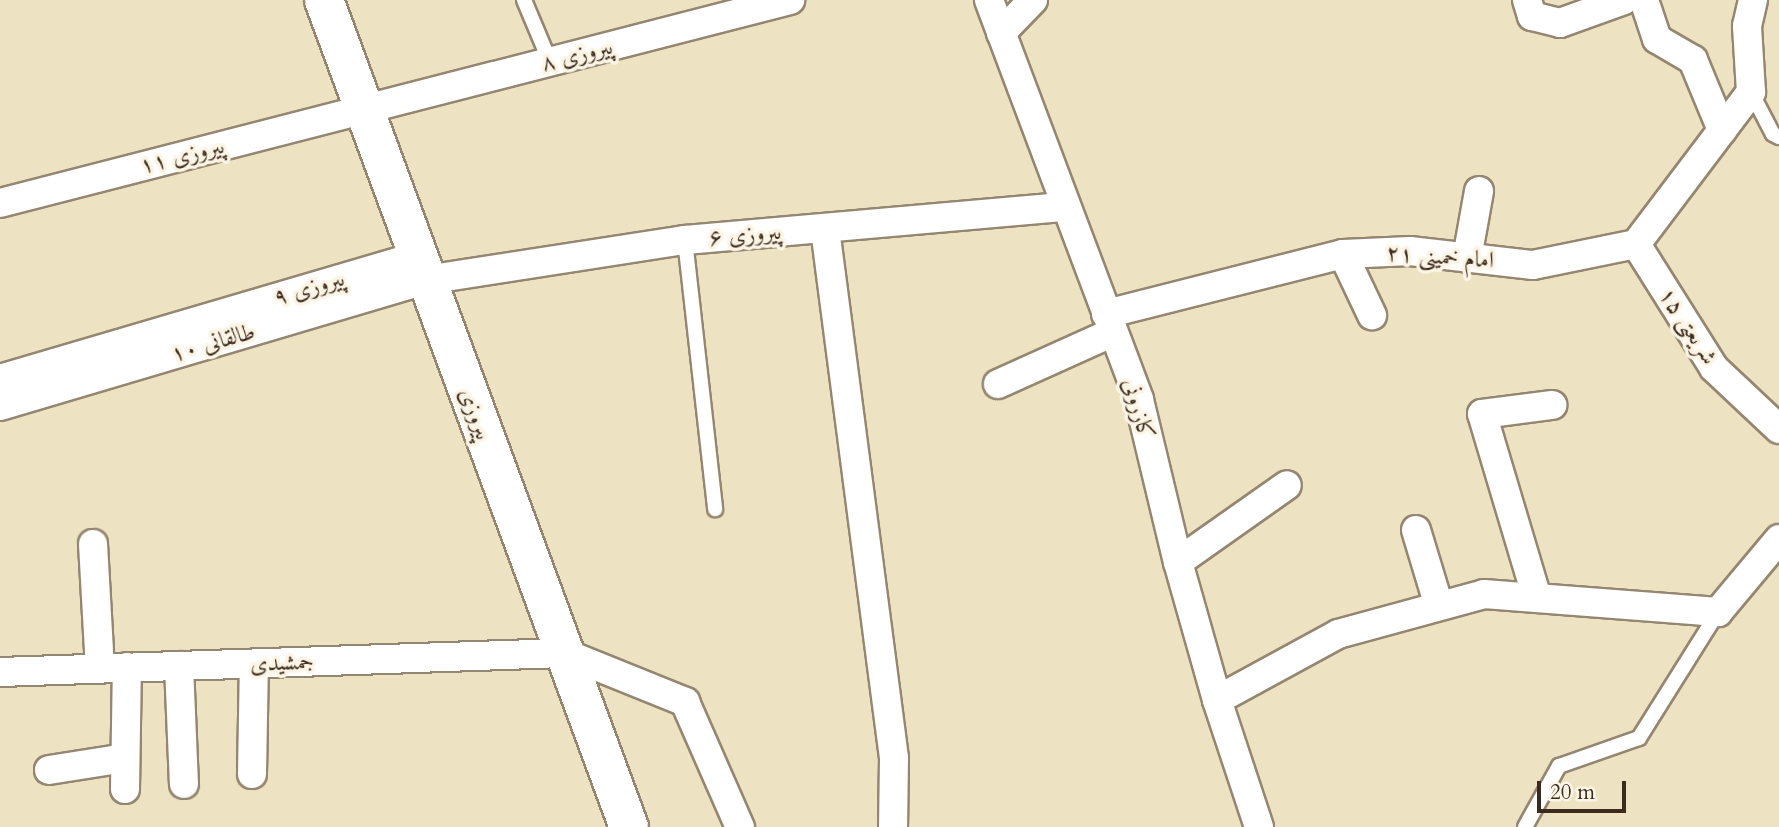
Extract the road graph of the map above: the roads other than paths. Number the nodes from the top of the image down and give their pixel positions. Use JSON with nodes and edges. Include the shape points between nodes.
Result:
{"nodes":[{"id":1,"x":324,"y":0,"type":"edge"},
{"id":2,"x":524,"y":0,"type":"edge"},
{"id":3,"x":790,"y":0,"type":"edge"},
{"id":4,"x":989,"y":0,"type":"edge"},
{"id":5,"x":1033,"y":0,"type":"edge"},
{"id":6,"x":1527,"y":0,"type":"edge"},
{"id":7,"x":1624,"y":0,"type":"edge"},
{"id":8,"x":1644,"y":0,"type":"edge"},
{"id":9,"x":1753,"y":0,"type":"edge"},
{"id":10,"x":1001,"y":33,"type":"junction"},
{"id":11,"x":550,"y":62,"type":"junction"},
{"id":12,"x":1751,"y":92,"type":"junction"},
{"id":13,"x":363,"y":110,"type":"junction"},
{"id":14,"x":1722,"y":130,"type":"junction"},
{"id":15,"x":1779,"y":137,"type":"edge"},
{"id":16,"x":1479,"y":191,"type":"dead end"},
{"id":17,"x":0,"y":203,"type":"edge"},
{"id":18,"x":1066,"y":207,"type":"junction"},
{"id":19,"x":825,"y":229,"type":"junction"},
{"id":20,"x":685,"y":240,"type":"junction"},
{"id":21,"x":1636,"y":244,"type":"junction"},
{"id":22,"x":1343,"y":254,"type":"junction"},
{"id":23,"x":1467,"y":258,"type":"junction"},
{"id":24,"x":422,"y":268,"type":"junction"},
{"id":25,"x":1372,"y":315,"type":"dead end"},
{"id":26,"x":1110,"y":323,"type":"junction"},
{"id":27,"x":0,"y":379,"type":"edge"},
{"id":28,"x":998,"y":384,"type":"dead end"},
{"id":29,"x":1552,"y":405,"type":"dead end"},
{"id":30,"x":0,"y":406,"type":"edge"},
{"id":31,"x":1779,"y":429,"type":"edge"},
{"id":32,"x":1287,"y":485,"type":"dead end"},
{"id":33,"x":715,"y":509,"type":"dead end"},
{"id":34,"x":1416,"y":530,"type":"dead end"},
{"id":35,"x":1779,"y":539,"type":"edge"},
{"id":36,"x":93,"y":544,"type":"dead end"},
{"id":37,"x":1178,"y":562,"type":"junction"},
{"id":38,"x":1537,"y":598,"type":"junction"},
{"id":39,"x":1440,"y":606,"type":"junction"},
{"id":40,"x":1718,"y":612,"type":"junction"},
{"id":41,"x":564,"y":653,"type":"junction"},
{"id":42,"x":254,"y":664,"type":"junction"},
{"id":43,"x":179,"y":666,"type":"junction"},
{"id":44,"x":113,"y":668,"type":"junction"},
{"id":45,"x":0,"y":672,"type":"edge"},
{"id":46,"x":1217,"y":700,"type":"junction"},
{"id":47,"x":125,"y":758,"type":"junction"},
{"id":48,"x":49,"y":770,"type":"dead end"},
{"id":49,"x":252,"y":774,"type":"dead end"},
{"id":50,"x":184,"y":784,"type":"dead end"},
{"id":51,"x":125,"y":789,"type":"dead end"},
{"id":52,"x":629,"y":827,"type":"edge"},
{"id":53,"x":740,"y":827,"type":"edge"},
{"id":54,"x":893,"y":827,"type":"edge"},
{"id":55,"x":1259,"y":827,"type":"edge"},
{"id":56,"x":1525,"y":827,"type":"edge"}],
"edges":[{"from":1,"to":13,"type":"street","name":"پیروزی"},
{"from":2,"to":11,"type":"lane"},
{"from":3,"to":11,"type":"street","name":"پیروزی ۸"},
{"from":4,"to":10,"type":"street","name":"کازرونی"},
{"from":5,"to":10,"type":"street"},
{"from":6,"to":7,"type":"street","via":[[1532,16],[1560,23]]},
{"from":8,"to":14,"type":"street","via":[[1657,39],[1693,60]]},
{"from":9,"to":12,"type":"street","via":[[1747,26]]},
{"from":10,"to":18,"type":"street","name":"کازرونی"},
{"from":11,"to":13,"type":"street","name":"پیروزی ۸"},
{"from":12,"to":14,"type":"street"},
{"from":12,"to":15,"type":"lane","via":[[1773,134]]},
{"from":13,"to":17,"type":"street","name":"پیروزی ۱۱"},
{"from":13,"to":24,"type":"street","name":"پیروزی"},
{"from":14,"to":21,"type":"street"},
{"from":16,"to":23,"type":"street"},
{"from":18,"to":19,"type":"street","name":"پیروزی ۶"},
{"from":18,"to":26,"type":"street","name":"کازرونی"},
{"from":19,"to":20,"type":"street","name":"پیروزی ۶"},
{"from":19,"to":54,"type":"street","via":[[894,758]]},
{"from":20,"to":24,"type":"street","name":"پیروزی ۶"},
{"from":20,"to":33,"type":"lane"},
{"from":21,"to":23,"type":"street","name":"امام خمینی ۲۱","via":[[1533,265]]},
{"from":21,"to":31,"type":"street","name":"شریعتی ۱۵","via":[[1714,368]]},
{"from":22,"to":23,"type":"street","name":"امام خمینی ۲۱","via":[[1410,251]]},
{"from":22,"to":25,"type":"street"},
{"from":22,"to":26,"type":"street","name":"امام خمینی ۲۱"},
{"from":24,"to":27,"type":"street","name":"پیروزی ۹"},
{"from":24,"to":30,"type":"street","name":"طالقانی ۱۰"},
{"from":24,"to":41,"type":"street","name":"پیروزی"},
{"from":26,"to":28,"type":"street","name":"امام خمینی ۲۱"},
{"from":26,"to":37,"type":"street","name":"کازرونی","via":[[1139,400]]},
{"from":29,"to":38,"type":"street","via":[[1482,414]]},
{"from":32,"to":37,"type":"street"},
{"from":34,"to":39,"type":"street"},
{"from":35,"to":40,"type":"street"},
{"from":36,"to":44,"type":"street"},
{"from":37,"to":46,"type":"street","name":"کازرونی"},
{"from":38,"to":39,"type":"street","via":[[1484,594]]},
{"from":38,"to":40,"type":"street"},
{"from":39,"to":46,"type":"street","via":[[1338,635]]},
{"from":40,"to":56,"type":"lane","via":[[1639,738],[1559,766]]},
{"from":41,"to":42,"type":"street","name":"جمشیدی"},
{"from":41,"to":52,"type":"street","name":"پیروزی"},
{"from":41,"to":53,"type":"street","via":[[685,702]]},
{"from":42,"to":43,"type":"street","name":"جمشیدی"},
{"from":42,"to":49,"type":"street"},
{"from":43,"to":44,"type":"street","name":"جمشیدی"},
{"from":43,"to":50,"type":"street"},
{"from":44,"to":45,"type":"street","name":"جمشیدی"},
{"from":44,"to":47,"type":"street"},
{"from":46,"to":55,"type":"street","name":"کازرونی"},
{"from":47,"to":48,"type":"street"},
{"from":47,"to":51,"type":"street"}]}
